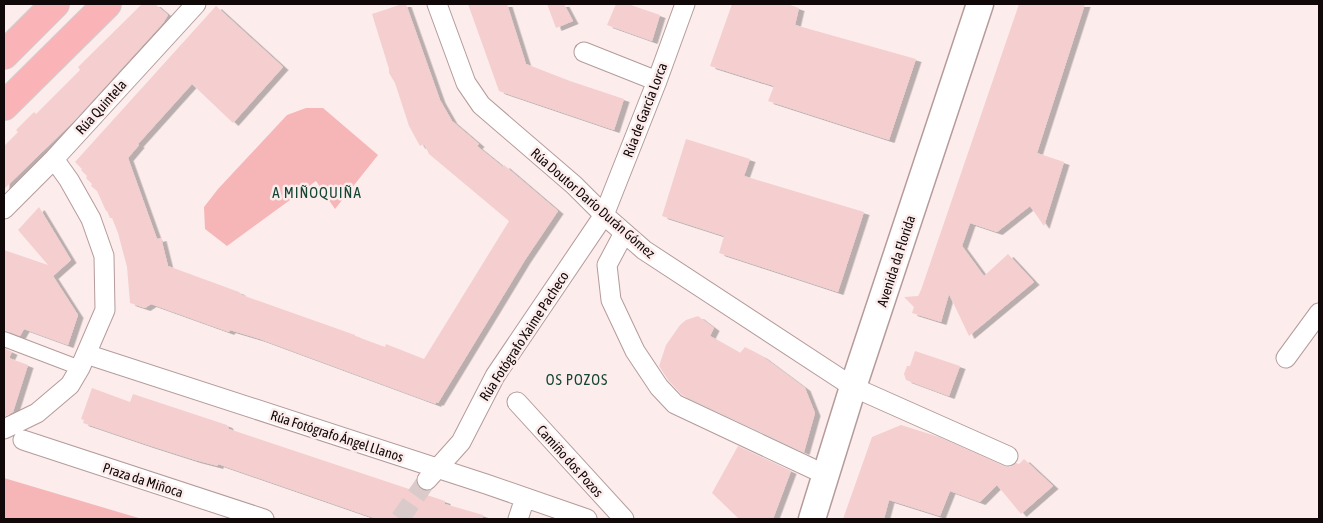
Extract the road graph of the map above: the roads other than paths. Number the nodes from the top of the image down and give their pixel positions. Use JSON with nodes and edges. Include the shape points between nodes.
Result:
{"nodes":[{"id":1,"x":55,"y":4,"type":"edge"},
{"id":2,"x":107,"y":4,"type":"edge"},
{"id":3,"x":196,"y":4,"type":"edge"},
{"id":4,"x":437,"y":4,"type":"edge"},
{"id":5,"x":685,"y":4,"type":"edge"},
{"id":6,"x":980,"y":4,"type":"edge"},
{"id":7,"x":584,"y":52,"type":"dead end"},
{"id":8,"x":4,"y":55,"type":"edge"},
{"id":9,"x":657,"y":81,"type":"junction"},
{"id":10,"x":4,"y":106,"type":"edge"},
{"id":11,"x":54,"y":159,"type":"junction"},
{"id":12,"x":4,"y":209,"type":"edge"},
{"id":13,"x":604,"y":215,"type":"junction"},
{"id":14,"x":624,"y":233,"type":"junction"},
{"id":15,"x":1319,"y":313,"type":"edge"},
{"id":16,"x":4,"y":339,"type":"edge"},
{"id":17,"x":1286,"y":358,"type":"dead end"},
{"id":18,"x":83,"y":361,"type":"junction"},
{"id":19,"x":853,"y":387,"type":"junction"},
{"id":20,"x":517,"y":402,"type":"dead end"},
{"id":21,"x":4,"y":429,"type":"edge"},
{"id":22,"x":23,"y":440,"type":"dead end"},
{"id":23,"x":1008,"y":456,"type":"dead end"},
{"id":24,"x":432,"y":475,"type":"junction"},
{"id":25,"x":826,"y":475,"type":"junction"},
{"id":26,"x":525,"y":498,"type":"junction"},
{"id":27,"x":818,"y":517,"type":"edge"},
{"id":28,"x":264,"y":519,"type":"edge"},
{"id":29,"x":518,"y":519,"type":"edge"},
{"id":30,"x":587,"y":519,"type":"edge"},
{"id":31,"x":624,"y":519,"type":"edge"}],
"edges":[{"from":1,"to":8,"type":"main road"},
{"from":2,"to":10,"type":"main road"},
{"from":3,"to":11,"type":"street","name":"Rúa Quintela"},
{"from":4,"to":13,"type":"street","name":"Rúa Doutor Darío Durán Gómez","via":[[466,83],[481,105]]},
{"from":5,"to":9,"type":"street","name":"Rúa de García Lorca"},
{"from":6,"to":19,"type":"main road","name":"Avenida da Florida"},
{"from":7,"to":9,"type":"street"},
{"from":9,"to":13,"type":"street","name":"Rúa de García Lorca"},
{"from":11,"to":12,"type":"street","name":"Rúa Quintela"},
{"from":11,"to":18,"type":"street","via":[[91,219],[104,256],[105,310]]},
{"from":13,"to":14,"type":"street","name":"Rúa Doutor Darío Durán Gómez"},
{"from":13,"to":24,"type":"street","name":"Rúa Fotógrafo Xaime Pacheco","via":[[495,376],[461,442]]},
{"from":14,"to":19,"type":"street","name":"Rúa Doutor Darío Durán Gómez","via":[[644,250]]},
{"from":14,"to":25,"type":"street","via":[[607,265],[611,300],[635,351],[659,387],[676,404]]},
{"from":15,"to":17,"type":"street"},
{"from":16,"to":18,"type":"street"},
{"from":18,"to":21,"type":"street","via":[[70,385],[37,413]]},
{"from":18,"to":24,"type":"street","name":"Rúa Fotógrafo Ángel Llanos"},
{"from":19,"to":23,"type":"street","name":"Rúa Doutor Darío Durán Gómez"},
{"from":19,"to":25,"type":"main road","name":"Avenida da Florida"},
{"from":20,"to":31,"type":"street","name":"Camiño dos Pozos"},
{"from":22,"to":28,"type":"street","name":"Praza da Miñoca"},
{"from":24,"to":26,"type":"street","name":"Rúa Fotógrafo Ángel Llanos"},
{"from":25,"to":27,"type":"main road","name":"Avenida da Florida"},
{"from":26,"to":29,"type":"street"},
{"from":26,"to":30,"type":"street","name":"Rúa Fotógrafo Ángel Llanos"}]}
